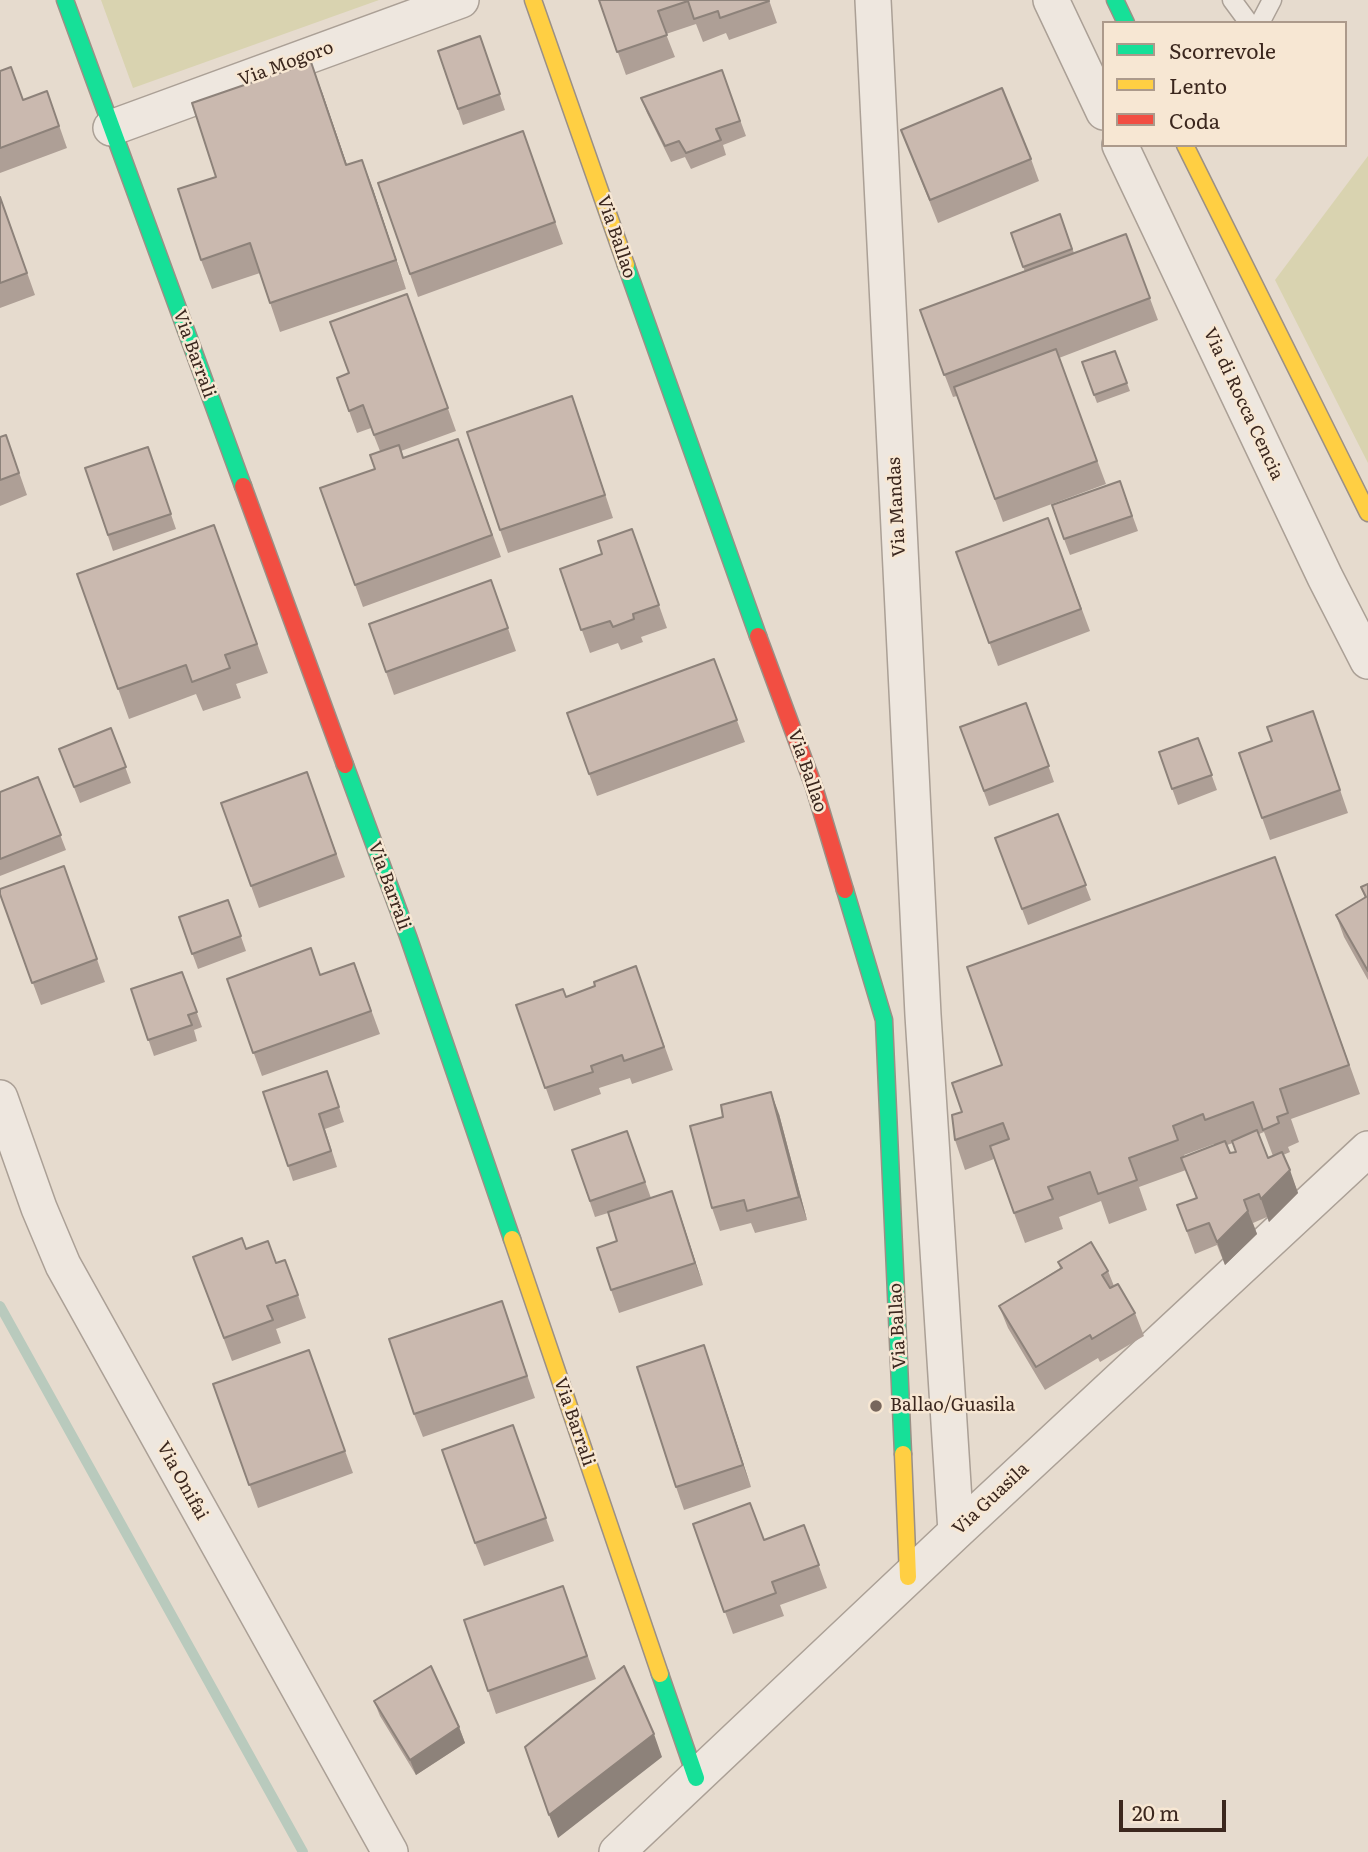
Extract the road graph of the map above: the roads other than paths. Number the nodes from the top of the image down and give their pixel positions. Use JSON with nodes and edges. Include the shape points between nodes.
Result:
{"nodes":[{"id":1,"x":65,"y":0,"type":"edge"},
{"id":2,"x":461,"y":0,"type":"edge"},
{"id":3,"x":533,"y":0,"type":"edge"},
{"id":4,"x":873,"y":0,"type":"edge"},
{"id":5,"x":1051,"y":0,"type":"edge"},
{"id":6,"x":1115,"y":0,"type":"edge"},
{"id":7,"x":1232,"y":0,"type":"edge"},
{"id":8,"x":1272,"y":0,"type":"edge"},
{"id":9,"x":1125,"y":21,"type":"edge"},
{"id":10,"x":1248,"y":21,"type":"edge"},
{"id":11,"x":1261,"y":21,"type":"edge"},
{"id":12,"x":1102,"y":108,"type":"edge"},
{"id":13,"x":111,"y":128,"type":"junction"},
{"id":14,"x":1121,"y":147,"type":"edge"},
{"id":15,"x":1186,"y":147,"type":"edge"},
{"id":16,"x":1368,"y":513,"type":"edge"},
{"id":17,"x":1368,"y":661,"type":"edge"},
{"id":18,"x":923,"y":1015,"type":"junction"},
{"id":19,"x":884,"y":1020,"type":"junction"},
{"id":20,"x":0,"y":1098,"type":"edge"},
{"id":21,"x":930,"y":1105,"type":"junction"},
{"id":22,"x":888,"y":1110,"type":"junction"},
{"id":23,"x":1368,"y":1149,"type":"edge"},
{"id":24,"x":0,"y":1150,"type":"edge"},
{"id":25,"x":39,"y":1208,"type":"junction"},
{"id":26,"x":938,"y":1239,"type":"junction"},
{"id":27,"x":894,"y":1242,"type":"junction"},
{"id":28,"x":947,"y":1384,"type":"junction"},
{"id":29,"x":900,"y":1386,"type":"junction"},
{"id":30,"x":956,"y":1532,"type":"junction"},
{"id":31,"x":908,"y":1577,"type":"junction"},
{"id":32,"x":696,"y":1778,"type":"junction"},
{"id":33,"x":390,"y":1852,"type":"edge"},
{"id":34,"x":617,"y":1852,"type":"edge"}],
"edges":[{"from":1,"to":13,"type":"street","name":"Via Barrali"},
{"from":2,"to":13,"type":"street","name":"Via Mogoro"},
{"from":3,"to":19,"type":"street","name":"Via Ballao","via":[[814,787]]},
{"from":4,"to":18,"type":"street","name":"Via Mandas"},
{"from":5,"to":12,"type":"street"},
{"from":6,"to":9,"type":"street"},
{"from":7,"to":10,"type":"lane"},
{"from":8,"to":11,"type":"lane"},
{"from":13,"to":32,"type":"street","name":"Via Barrali","via":[[409,939]]},
{"from":14,"to":17,"type":"street","name":"Via di Rocca Cencia"},
{"from":15,"to":16,"type":"street"},
{"from":18,"to":19,"type":"street"},
{"from":18,"to":21,"type":"street","name":"Via Mandas"},
{"from":19,"to":22,"type":"street","name":"Via Ballao"},
{"from":20,"to":25,"type":"street","name":"Via Onifai"},
{"from":21,"to":22,"type":"street"},
{"from":21,"to":26,"type":"street","name":"Via Mandas"},
{"from":22,"to":27,"type":"street","name":"Via Ballao"},
{"from":23,"to":30,"type":"street","name":"Via Guasila"},
{"from":24,"to":25,"type":"street"},
{"from":25,"to":33,"type":"street","name":"Via Onifai","via":[[86,1309]]},
{"from":26,"to":27,"type":"street"},
{"from":26,"to":28,"type":"street","name":"Via Mandas"},
{"from":27,"to":29,"type":"street","name":"Via Ballao"},
{"from":28,"to":29,"type":"street"},
{"from":28,"to":30,"type":"street","name":"Via Mandas"},
{"from":29,"to":31,"type":"street","name":"Via Ballao"},
{"from":30,"to":31,"type":"street","name":"Via Guasila"},
{"from":31,"to":32,"type":"street","name":"Via Guasila"},
{"from":32,"to":34,"type":"street","name":"Via Guasila"}]}
